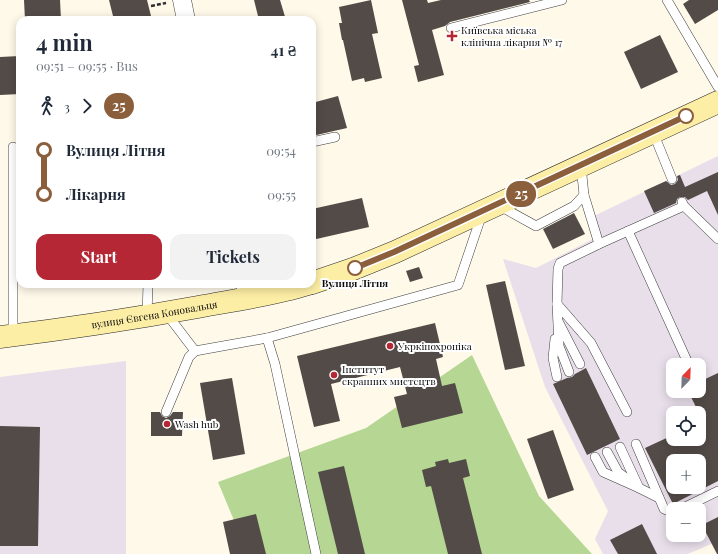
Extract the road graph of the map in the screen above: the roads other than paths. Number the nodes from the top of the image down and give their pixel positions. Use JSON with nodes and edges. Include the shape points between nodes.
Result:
{"nodes":[{"id":1,"x":562,"y":0,"type":"edge"},
{"id":2,"x":667,"y":0,"type":"edge"},
{"id":3,"x":176,"y":1,"type":"edge"},
{"id":4,"x":184,"y":16,"type":"edge"},
{"id":5,"x":451,"y":28,"type":"dead end"},
{"id":6,"x":718,"y":87,"type":"edge"},
{"id":7,"x":718,"y":102,"type":"edge"},
{"id":8,"x":654,"y":132,"type":"junction"},
{"id":9,"x":334,"y":137,"type":"dead end"},
{"id":10,"x":316,"y":141,"type":"edge"},
{"id":11,"x":13,"y":146,"type":"dead end"},
{"id":12,"x":581,"y":166,"type":"junction"},
{"id":13,"x":672,"y":179,"type":"dead end"},
{"id":14,"x":584,"y":195,"type":"junction"},
{"id":15,"x":490,"y":208,"type":"junction"},
{"id":16,"x":628,"y":231,"type":"junction"},
{"id":17,"x":718,"y":239,"type":"edge"},
{"id":18,"x":599,"y":244,"type":"junction"},
{"id":19,"x":316,"y":282,"type":"edge"},
{"id":20,"x":149,"y":288,"type":"edge"},
{"id":21,"x":294,"y":288,"type":"edge"},
{"id":22,"x":247,"y":291,"type":"edge"},
{"id":23,"x":557,"y":304,"type":"junction"},
{"id":24,"x":156,"y":314,"type":"junction"},
{"id":25,"x":558,"y":320,"type":"junction"},
{"id":26,"x":6,"y":337,"type":"edge"},
{"id":27,"x":267,"y":338,"type":"junction"},
{"id":28,"x":195,"y":351,"type":"junction"},
{"id":29,"x":686,"y":358,"type":"edge"},
{"id":30,"x":580,"y":364,"type":"dead end"},
{"id":31,"x":569,"y":372,"type":"dead end"},
{"id":32,"x":557,"y":377,"type":"dead end"},
{"id":33,"x":166,"y":412,"type":"dead end"},
{"id":34,"x":627,"y":412,"type":"dead end"},
{"id":35,"x":636,"y":444,"type":"dead end"},
{"id":36,"x":620,"y":447,"type":"dead end"},
{"id":37,"x":607,"y":452,"type":"dead end"},
{"id":38,"x":595,"y":457,"type":"dead end"},
{"id":39,"x":638,"y":488,"type":"junction"},
{"id":40,"x":718,"y":491,"type":"edge"},
{"id":41,"x":659,"y":498,"type":"junction"},
{"id":42,"x":695,"y":502,"type":"edge"},
{"id":43,"x":666,"y":510,"type":"edge"},
{"id":44,"x":316,"y":554,"type":"edge"}],
"edges":[{"from":1,"to":5,"type":"lane"},
{"from":2,"to":6,"type":"lane"},
{"from":3,"to":4,"type":"street"},
{"from":7,"to":8,"type":"main road"},
{"from":8,"to":12,"type":"main road"},
{"from":8,"to":13,"type":"lane"},
{"from":9,"to":10,"type":"lane"},
{"from":11,"to":26,"type":"lane"},
{"from":12,"to":14,"type":"lane"},
{"from":12,"to":15,"type":"main road"},
{"from":14,"to":15,"type":"lane","via":[[574,206],[536,226]]},
{"from":14,"to":18,"type":"lane"},
{"from":15,"to":19,"type":"main road","via":[[394,252]]},
{"from":15,"to":27,"type":"lane","via":[[458,285]]},
{"from":16,"to":17,"type":"lane","via":[[683,204]]},
{"from":16,"to":18,"type":"lane"},
{"from":16,"to":29,"type":"lane"},
{"from":18,"to":23,"type":"lane","via":[[560,263]]},
{"from":20,"to":24,"type":"lane"},
{"from":21,"to":22,"type":"main road","name":"вулиця Євгена Коновальця"},
{"from":22,"to":24,"type":"main road","name":"вулиця Євгена Коновальця"},
{"from":23,"to":25,"type":"lane"},
{"from":23,"to":34,"type":"lane","via":[[591,343]]},
{"from":24,"to":26,"type":"main road","name":"вулиця Євгена Коновальця"},
{"from":24,"to":28,"type":"lane"},
{"from":25,"to":30,"type":"lane"},
{"from":25,"to":31,"type":"lane","via":[[559,346]]},
{"from":25,"to":32,"type":"lane","via":[[553,358]]},
{"from":27,"to":28,"type":"lane"},
{"from":27,"to":44,"type":"lane","via":[[275,364]]},
{"from":28,"to":33,"type":"lane","via":[[189,357]]},
{"from":35,"to":41,"type":"lane"},
{"from":36,"to":39,"type":"lane"},
{"from":37,"to":39,"type":"lane","via":[[618,472]]},
{"from":38,"to":39,"type":"lane","via":[[603,472]]},
{"from":39,"to":41,"type":"lane"},
{"from":40,"to":42,"type":"lane"},
{"from":41,"to":43,"type":"lane"}]}
